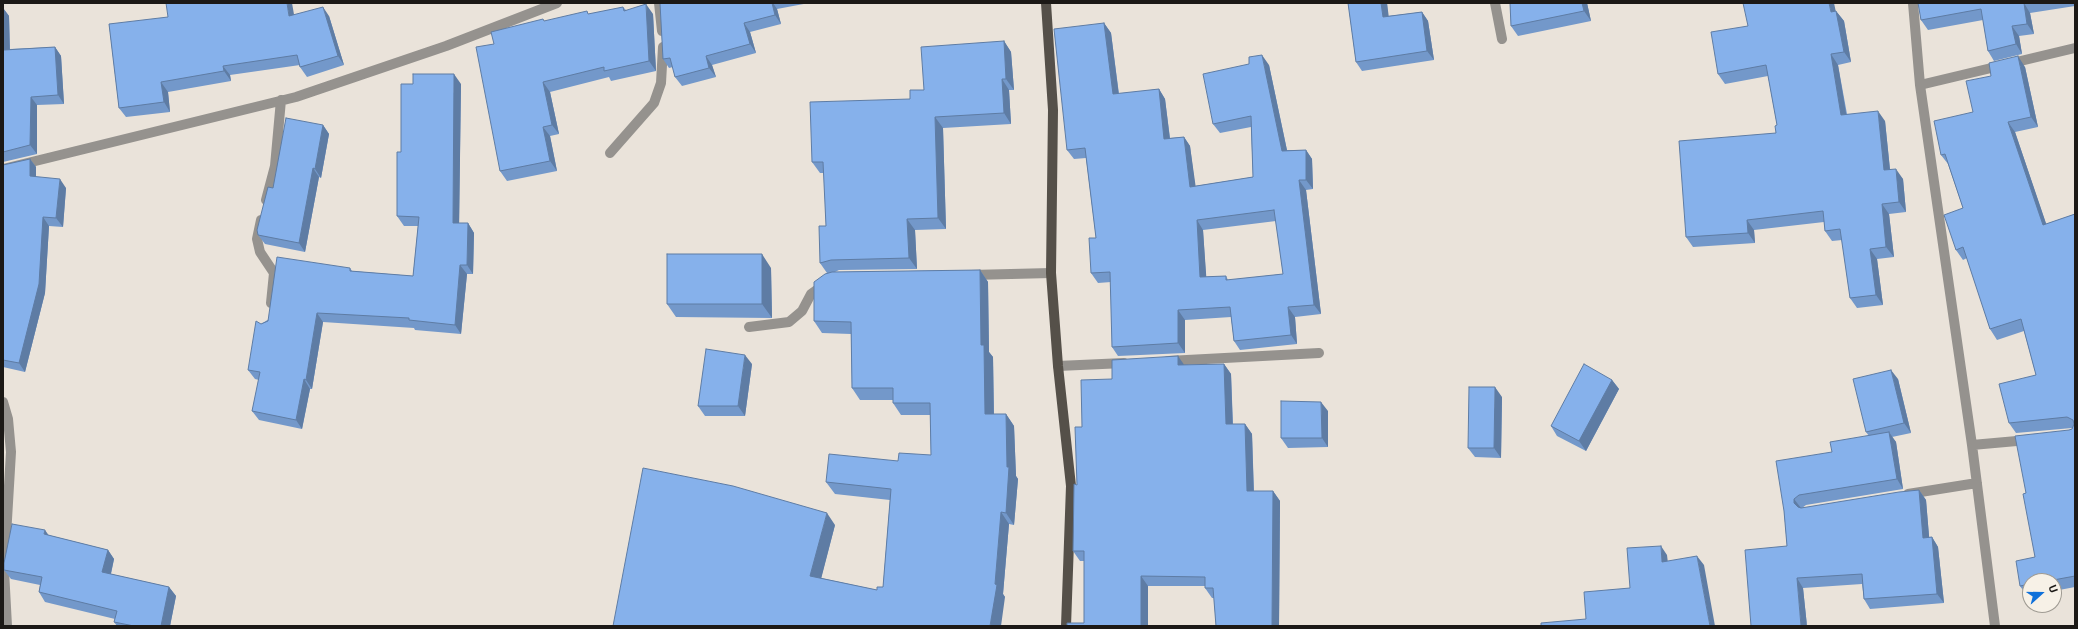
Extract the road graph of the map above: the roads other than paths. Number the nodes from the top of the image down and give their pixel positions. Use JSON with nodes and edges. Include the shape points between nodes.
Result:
{"nodes":[{"id":1,"x":557,"y":3,"type":"edge"},
{"id":2,"x":659,"y":3,"type":"edge"},
{"id":3,"x":1046,"y":3,"type":"edge"},
{"id":4,"x":1494,"y":3,"type":"edge"},
{"id":5,"x":1913,"y":3,"type":"edge"},
{"id":6,"x":1502,"y":39,"type":"dead end"},
{"id":7,"x":2075,"y":48,"type":"edge"},
{"id":8,"x":1920,"y":85,"type":"junction"},
{"id":9,"x":281,"y":100,"type":"junction"},
{"id":10,"x":610,"y":153,"type":"dead end"},
{"id":11,"x":3,"y":169,"type":"edge"},
{"id":12,"x":1051,"y":274,"type":"junction"},
{"id":13,"x":963,"y":275,"type":"edge"},
{"id":14,"x":835,"y":279,"type":"edge"},
{"id":15,"x":270,"y":311,"type":"edge"},
{"id":16,"x":749,"y":327,"type":"dead end"},
{"id":17,"x":1319,"y":353,"type":"dead end"},
{"id":18,"x":1160,"y":361,"type":"edge"},
{"id":19,"x":1137,"y":362,"type":"edge"},
{"id":20,"x":1058,"y":366,"type":"junction"},
{"id":21,"x":3,"y":402,"type":"edge"},
{"id":22,"x":2036,"y":439,"type":"edge"},
{"id":23,"x":1972,"y":445,"type":"junction"},
{"id":24,"x":1977,"y":483,"type":"junction"},
{"id":25,"x":1900,"y":496,"type":"edge"},
{"id":26,"x":4,"y":570,"type":"edge"},
{"id":27,"x":7,"y":626,"type":"edge"},
{"id":28,"x":1066,"y":626,"type":"edge"},
{"id":29,"x":1995,"y":626,"type":"edge"}],
"edges":[{"from":1,"to":9,"type":"street","via":[[446,46]]},
{"from":2,"to":10,"type":"street","via":[[663,61],[661,83],[654,103]]},
{"from":3,"to":12,"type":"main road","via":[[1053,110]]},
{"from":4,"to":6,"type":"street"},
{"from":5,"to":8,"type":"street"},
{"from":7,"to":8,"type":"street"},
{"from":8,"to":23,"type":"street"},
{"from":9,"to":11,"type":"street"},
{"from":9,"to":15,"type":"street","via":[[275,166],[257,239],[260,252],[274,273]]},
{"from":12,"to":13,"type":"street"},
{"from":12,"to":20,"type":"main road"},
{"from":14,"to":16,"type":"street","via":[[811,294],[802,311],[789,322]]},
{"from":17,"to":18,"type":"street"},
{"from":19,"to":20,"type":"street"},
{"from":20,"to":28,"type":"main road","via":[[1071,486]]},
{"from":21,"to":26,"type":"street","via":[[8,419],[11,452]]},
{"from":22,"to":23,"type":"street"},
{"from":23,"to":24,"type":"street"},
{"from":24,"to":25,"type":"street"},
{"from":24,"to":29,"type":"street"},
{"from":26,"to":27,"type":"street"}]}
